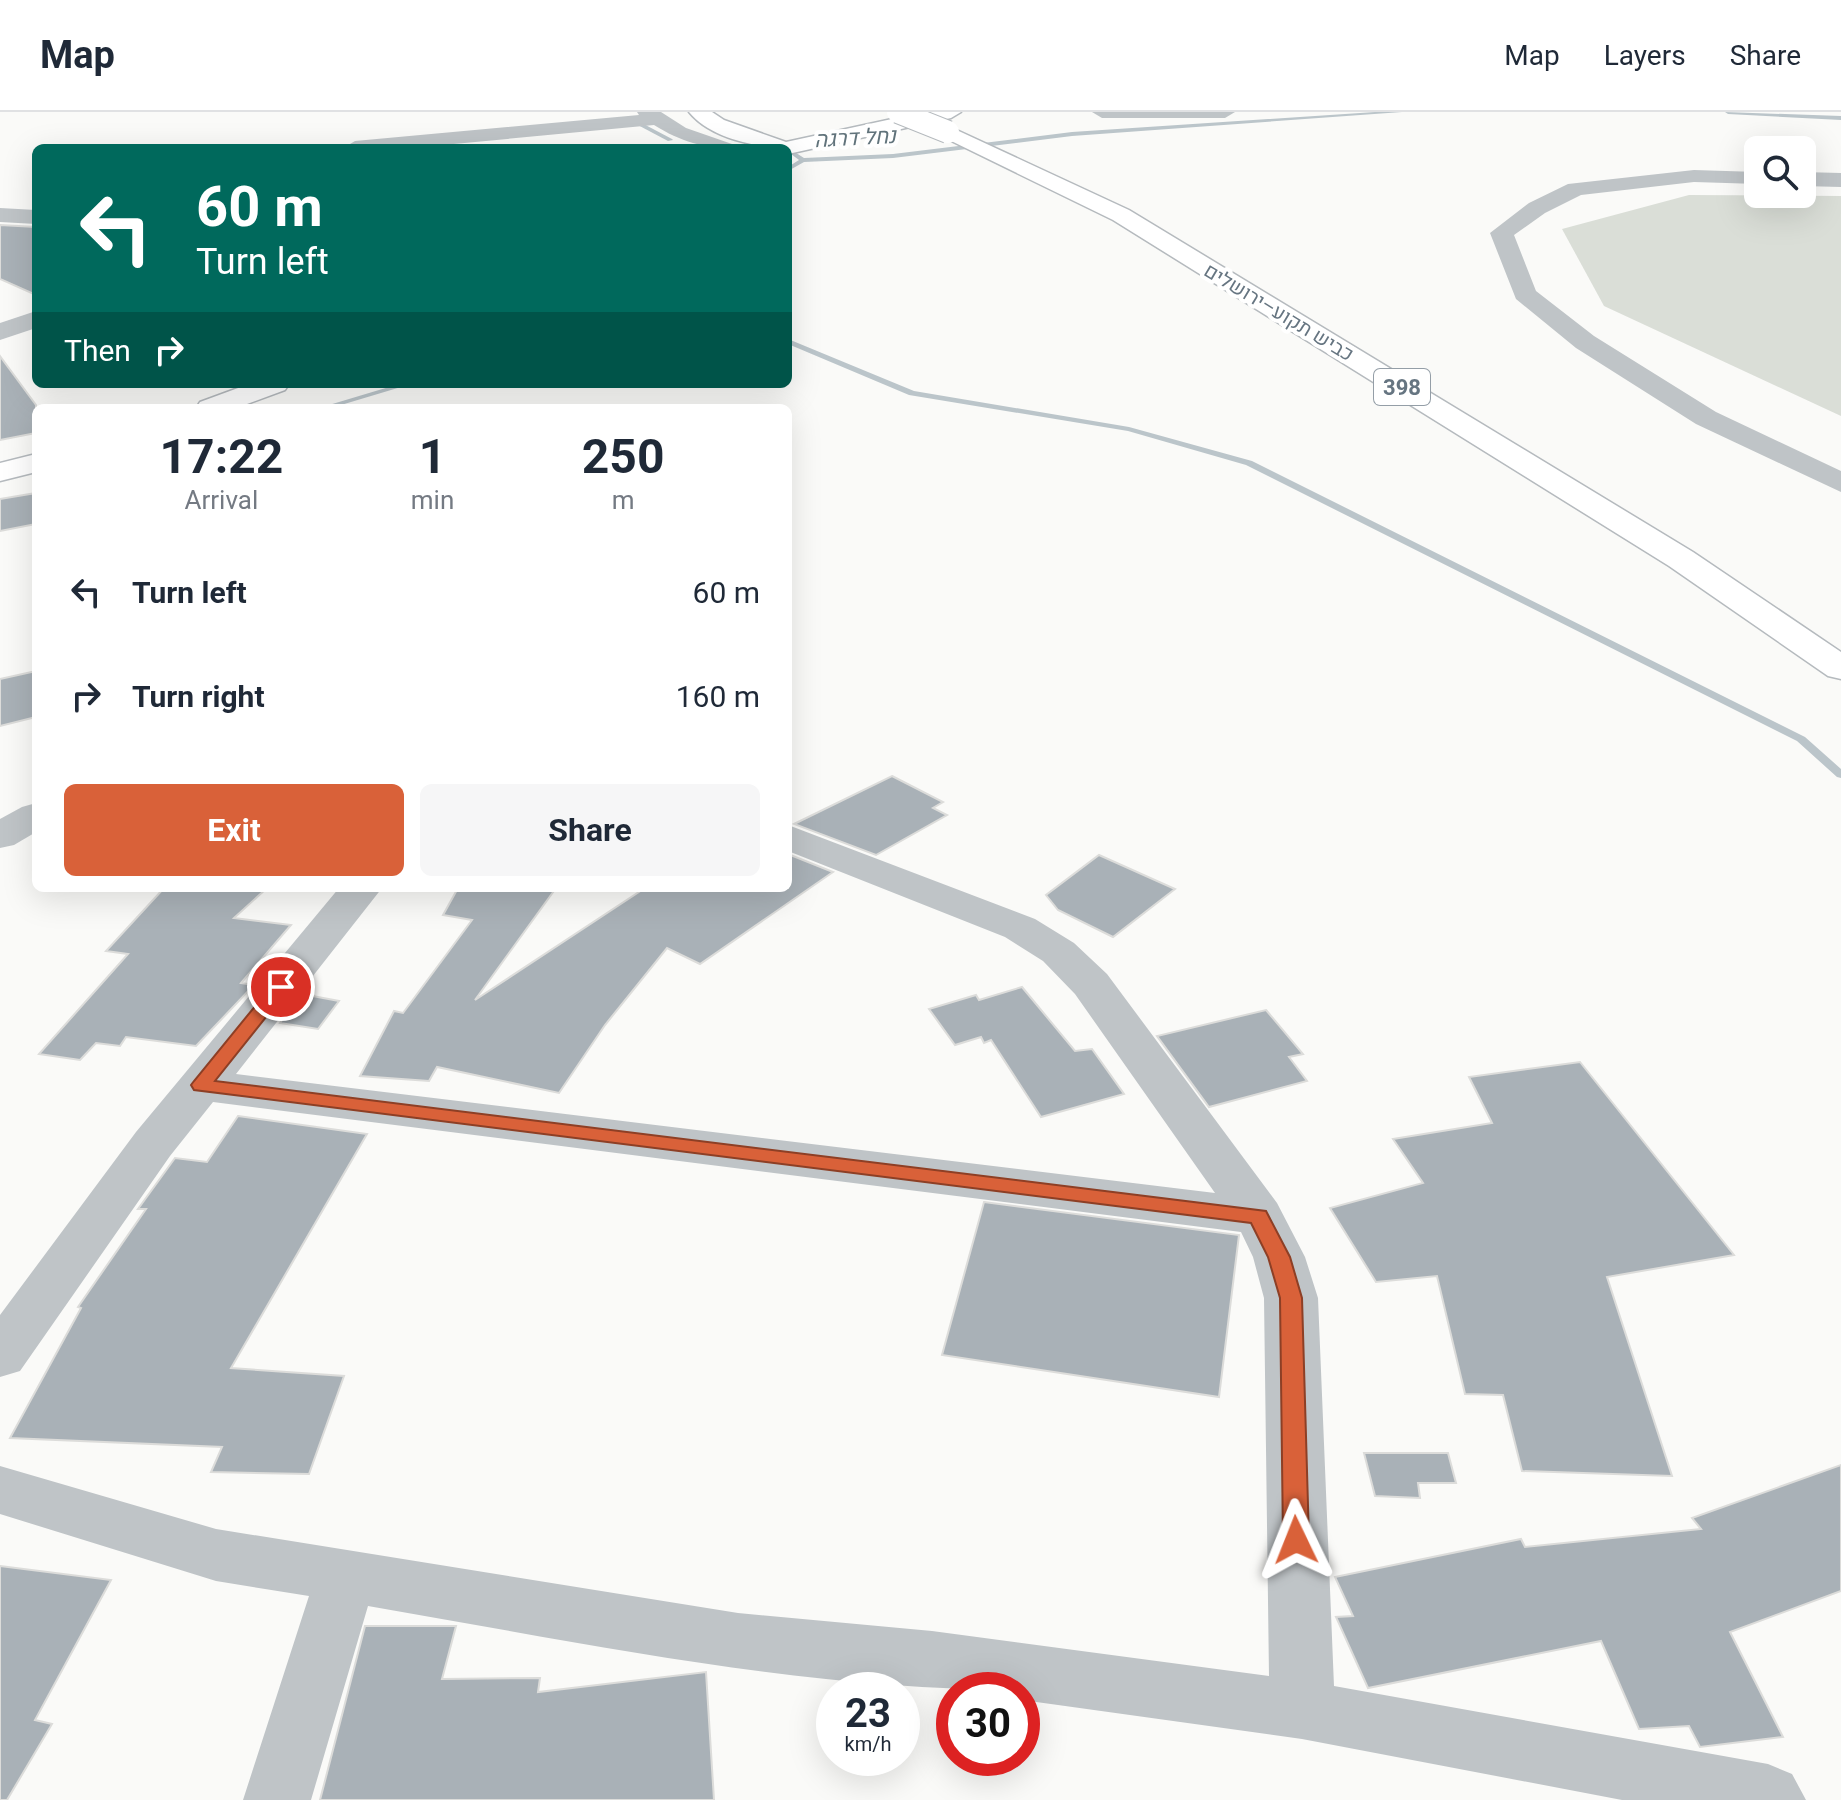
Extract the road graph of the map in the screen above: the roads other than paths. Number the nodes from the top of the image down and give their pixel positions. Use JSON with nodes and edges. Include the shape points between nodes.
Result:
{"nodes":[{"id":1,"x":699,"y":112,"type":"edge"},
{"id":2,"x":898,"y":112,"type":"edge"},
{"id":3,"x":1102,"y":112,"type":"edge"},
{"id":4,"x":1225,"y":112,"type":"edge"},
{"id":5,"x":651,"y":115,"type":"edge"},
{"id":6,"x":949,"y":122,"type":"edge"},
{"id":7,"x":383,"y":144,"type":"edge"},
{"id":8,"x":714,"y":144,"type":"edge"},
{"id":9,"x":774,"y":144,"type":"edge"},
{"id":10,"x":792,"y":147,"type":"edge"},
{"id":11,"x":1744,"y":178,"type":"edge"},
{"id":12,"x":1816,"y":179,"type":"edge"},
{"id":13,"x":1841,"y":180,"type":"edge"},
{"id":14,"x":0,"y":215,"type":"edge"},
{"id":15,"x":32,"y":217,"type":"edge"},
{"id":16,"x":32,"y":320,"type":"edge"},
{"id":17,"x":0,"y":332,"type":"edge"},
{"id":18,"x":264,"y":388,"type":"edge"},
{"id":19,"x":221,"y":404,"type":"edge"},
{"id":20,"x":32,"y":464,"type":"edge"},
{"id":21,"x":0,"y":472,"type":"edge"},
{"id":22,"x":1841,"y":483,"type":"edge"},
{"id":23,"x":1841,"y":668,"type":"edge"},
{"id":24,"x":32,"y":817,"type":"edge"},
{"id":25,"x":0,"y":836,"type":"edge"},
{"id":26,"x":792,"y":839,"type":"edge"},
{"id":27,"x":358,"y":892,"type":"edge"},
{"id":28,"x":201,"y":1085,"type":"junction"},
{"id":29,"x":1259,"y":1216,"type":"junction"},
{"id":30,"x":0,"y":1356,"type":"edge"},
{"id":31,"x":0,"y":1490,"type":"edge"},
{"id":32,"x":346,"y":1577,"type":"junction"},
{"id":33,"x":1302,"y":1710,"type":"junction"},
{"id":34,"x":277,"y":1800,"type":"edge"},
{"id":35,"x":1772,"y":1800,"type":"edge"}],
"edges":[{"from":1,"to":9,"type":"main road"},
{"from":2,"to":6,"type":"main road","number":"398","bridge":true},
{"from":3,"to":4,"type":"street"},
{"from":5,"to":7,"type":"street"},
{"from":5,"to":8,"type":"street"},
{"from":6,"to":10,"type":"main road"},
{"from":6,"to":23,"type":"main road","name":"כביש תקוע–ירושלים","number":"398","via":[[1121,215],[1681,559]]},
{"from":11,"to":22,"type":"street","via":[[1694,176],[1576,189],[1502,233],[1525,294],[1585,342],[1706,418]]},
{"from":12,"to":13,"type":"street"},
{"from":14,"to":15,"type":"street"},
{"from":16,"to":17,"type":"street"},
{"from":18,"to":19,"type":"main road"},
{"from":20,"to":21,"type":"main road"},
{"from":24,"to":25,"type":"street"},
{"from":26,"to":29,"type":"street","via":[[1046,940],[1091,984]]},
{"from":27,"to":28,"type":"street"},
{"from":28,"to":29,"type":"street"},
{"from":28,"to":30,"type":"street"},
{"from":29,"to":33,"type":"street","via":[[1291,1298]]},
{"from":31,"to":32,"type":"street","via":[[216,1555]]},
{"from":32,"to":33,"type":"street","via":[[738,1641],[932,1659]]},
{"from":32,"to":34,"type":"street"},
{"from":33,"to":35,"type":"street"}]}
